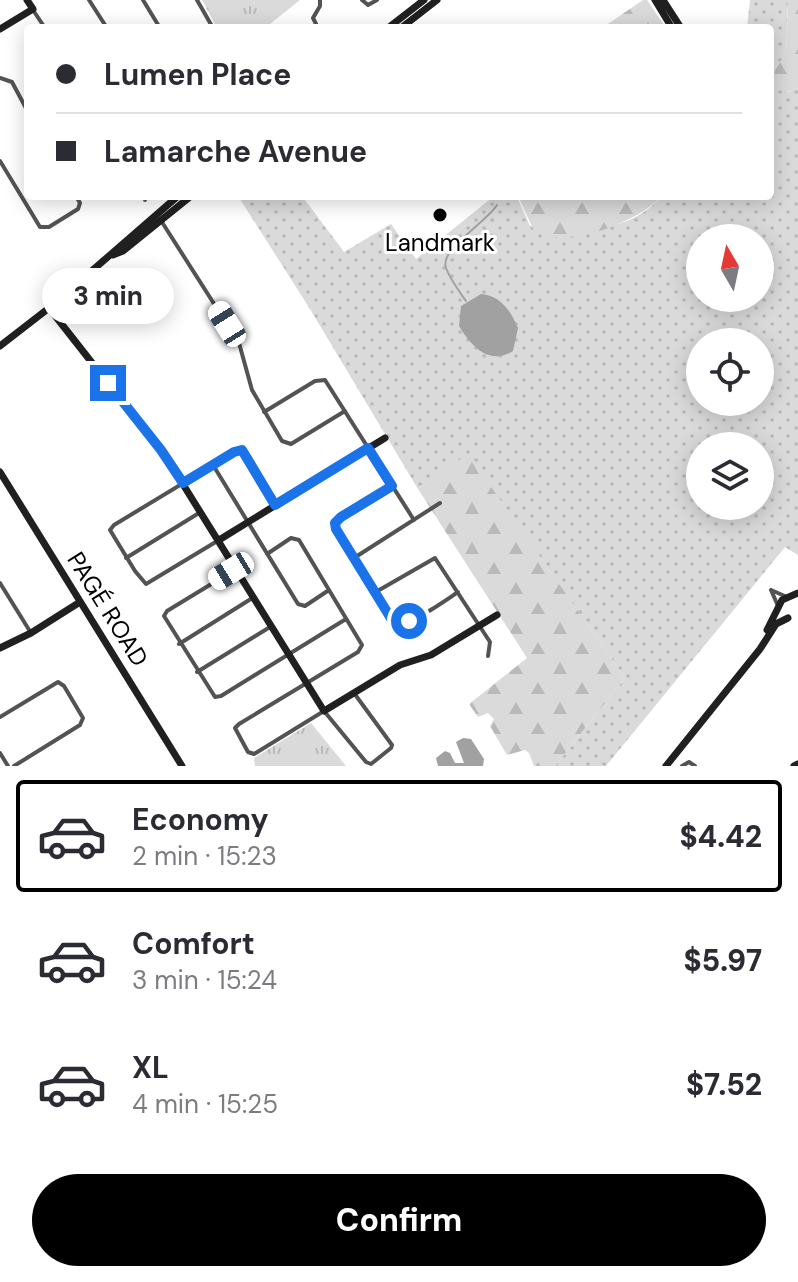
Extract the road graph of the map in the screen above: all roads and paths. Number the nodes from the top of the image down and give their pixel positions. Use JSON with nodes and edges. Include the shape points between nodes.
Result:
{"nodes":[{"id":1,"x":27,"y":0,"type":"edge"},
{"id":2,"x":89,"y":0,"type":"edge"},
{"id":3,"x":143,"y":0,"type":"edge"},
{"id":4,"x":197,"y":0,"type":"edge"},
{"id":5,"x":320,"y":0,"type":"edge"},
{"id":6,"x":362,"y":0,"type":"edge"},
{"id":7,"x":377,"y":0,"type":"edge"},
{"id":8,"x":424,"y":0,"type":"edge"},
{"id":9,"x":437,"y":0,"type":"edge"},
{"id":10,"x":655,"y":0,"type":"edge"},
{"id":11,"x":663,"y":0,"type":"edge"},
{"id":12,"x":416,"y":6,"type":"edge"},
{"id":13,"x":33,"y":9,"type":"junction"},
{"id":14,"x":42,"y":24,"type":"edge"},
{"id":15,"x":104,"y":24,"type":"edge"},
{"id":16,"x":158,"y":24,"type":"edge"},
{"id":17,"x":211,"y":24,"type":"edge"},
{"id":18,"x":316,"y":24,"type":"edge"},
{"id":19,"x":393,"y":24,"type":"edge"},
{"id":20,"x":404,"y":24,"type":"edge"},
{"id":21,"x":670,"y":24,"type":"edge"},
{"id":22,"x":678,"y":24,"type":"edge"},
{"id":23,"x":0,"y":29,"type":"edge"},
{"id":24,"x":0,"y":78,"type":"edge"},
{"id":25,"x":24,"y":104,"type":"edge"},
{"id":26,"x":0,"y":161,"type":"edge"},
{"id":27,"x":78,"y":200,"type":"edge"},
{"id":28,"x":174,"y":200,"type":"edge"},
{"id":29,"x":185,"y":200,"type":"edge"},
{"id":30,"x":159,"y":216,"type":"junction"},
{"id":31,"x":49,"y":308,"type":"junction"},
{"id":32,"x":0,"y":346,"type":"edge"},
{"id":33,"x":345,"y":411,"type":"junction"},
{"id":34,"x":264,"y":412,"type":"junction"},
{"id":35,"x":385,"y":438,"type":"dead end"},
{"id":36,"x":368,"y":448,"type":"junction"},
{"id":37,"x":213,"y":465,"type":"junction"},
{"id":38,"x":0,"y":472,"type":"edge"},
{"id":39,"x":183,"y":483,"type":"junction"},
{"id":40,"x":392,"y":486,"type":"junction"},
{"id":41,"x":440,"y":503,"type":"dead end"},
{"id":42,"x":275,"y":505,"type":"junction"},
{"id":43,"x":201,"y":511,"type":"junction"},
{"id":44,"x":414,"y":520,"type":"junction"},
{"id":45,"x":248,"y":522,"type":"junction"},
{"id":46,"x":219,"y":540,"type":"junction"},
{"id":47,"x":267,"y":554,"type":"junction"},
{"id":48,"x":126,"y":558,"type":"junction"},
{"id":49,"x":354,"y":558,"type":"junction"},
{"id":50,"x":236,"y":569,"type":"junction"},
{"id":51,"x":1,"y":587,"type":"edge"},
{"id":52,"x":329,"y":590,"type":"junction"},
{"id":53,"x":458,"y":592,"type":"junction"},
{"id":54,"x":374,"y":593,"type":"junction"},
{"id":55,"x":792,"y":596,"type":"edge"},
{"id":56,"x":254,"y":597,"type":"junction"},
{"id":57,"x":80,"y":602,"type":"junction"},
{"id":58,"x":798,"y":602,"type":"edge"},
{"id":59,"x":778,"y":606,"type":"junction"},
{"id":60,"x":497,"y":615,"type":"dead end"},
{"id":61,"x":346,"y":619,"type":"junction"},
{"id":62,"x":272,"y":625,"type":"junction"},
{"id":63,"x":479,"y":626,"type":"junction"},
{"id":64,"x":31,"y":633,"type":"junction"},
{"id":65,"x":179,"y":644,"type":"junction"},
{"id":66,"x":0,"y":648,"type":"edge"},
{"id":67,"x":290,"y":654,"type":"junction"},
{"id":68,"x":756,"y":654,"type":"junction"},
{"id":69,"x":488,"y":656,"type":"dead end"},
{"id":70,"x":197,"y":672,"type":"junction"},
{"id":71,"x":307,"y":682,"type":"junction"},
{"id":72,"x":354,"y":693,"type":"junction"},
{"id":73,"x":324,"y":711,"type":"junction"},
{"id":74,"x":0,"y":717,"type":"edge"},
{"id":75,"x":0,"y":753,"type":"edge"},
{"id":76,"x":695,"y":765,"type":"edge"},
{"id":77,"x":8,"y":766,"type":"edge"},
{"id":78,"x":14,"y":766,"type":"edge"},
{"id":79,"x":182,"y":766,"type":"edge"},
{"id":80,"x":666,"y":766,"type":"edge"},
{"id":81,"x":682,"y":766,"type":"edge"}],
"edges":[{"from":1,"to":13,"type":"street"},
{"from":2,"to":15,"type":"street"},
{"from":3,"to":16,"type":"street"},
{"from":4,"to":17,"type":"street"},
{"from":5,"to":18,"type":"street"},
{"from":6,"to":7,"type":"street","via":[[368,5]]},
{"from":8,"to":12,"type":"street"},
{"from":9,"to":12,"type":"street"},
{"from":10,"to":21,"type":"street"},
{"from":11,"to":22,"type":"street"},
{"from":12,"to":19,"type":"street"},
{"from":12,"to":20,"type":"street"},
{"from":13,"to":14,"type":"street"},
{"from":13,"to":23,"type":"street"},
{"from":24,"to":25,"type":"street","via":[[12,82]]},
{"from":26,"to":27,"type":"street","via":[[40,227],[78,209]]},
{"from":28,"to":30,"type":"street"},
{"from":29,"to":30,"type":"street"},
{"from":30,"to":31,"type":"street"},
{"from":30,"to":34,"type":"street","via":[[239,343],[250,386]]},
{"from":31,"to":32,"type":"street"},
{"from":31,"to":39,"type":"street"},
{"from":33,"to":34,"type":"street","via":[[321,379]]},
{"from":33,"to":34,"type":"street","via":[[289,444],[280,439]]},
{"from":33,"to":36,"type":"street"},
{"from":35,"to":36,"type":"street"},
{"from":36,"to":40,"type":"street"},
{"from":36,"to":42,"type":"street"},
{"from":37,"to":39,"type":"street"},
{"from":37,"to":42,"type":"street","via":[[242,450]]},
{"from":37,"to":45,"type":"street"},
{"from":38,"to":57,"type":"street","name":"PAGÉ ROAD"},
{"from":39,"to":43,"type":"street"},
{"from":39,"to":48,"type":"street","via":[[111,528]]},
{"from":40,"to":44,"type":"street"},
{"from":40,"to":49,"type":"street","via":[[337,520],[336,529]]},
{"from":41,"to":44,"type":"street"},
{"from":42,"to":45,"type":"street"},
{"from":43,"to":46,"type":"street"},
{"from":43,"to":48,"type":"street"},
{"from":44,"to":49,"type":"street"},
{"from":45,"to":46,"type":"street"},
{"from":45,"to":47,"type":"street"},
{"from":46,"to":48,"type":"street","via":[[146,584]]},
{"from":46,"to":50,"type":"street"},
{"from":47,"to":52,"type":"street","via":[[301,606]]},
{"from":47,"to":52,"type":"street","via":[[291,538],[299,540]]},
{"from":49,"to":54,"type":"street"},
{"from":50,"to":56,"type":"street"},
{"from":50,"to":65,"type":"street","via":[[165,613]]},
{"from":51,"to":64,"type":"street"},
{"from":52,"to":61,"type":"street"},
{"from":53,"to":54,"type":"street","via":[[400,623],[392,620]]},
{"from":53,"to":54,"type":"street","via":[[435,558]]},
{"from":53,"to":63,"type":"street"},
{"from":55,"to":58,"type":"street"},
{"from":55,"to":59,"type":"street"},
{"from":55,"to":59,"type":"street","via":[[771,590]]},
{"from":56,"to":62,"type":"street"},
{"from":56,"to":65,"type":"street"},
{"from":57,"to":64,"type":"street"},
{"from":57,"to":79,"type":"street","name":"PAGÉ ROAD"},
{"from":59,"to":68,"type":"street"},
{"from":59,"to":68,"type":"street","via":[[780,613],[792,618],[772,629]]},
{"from":60,"to":63,"type":"street"},
{"from":61,"to":67,"type":"street"},
{"from":61,"to":71,"type":"street","via":[[361,649]]},
{"from":62,"to":67,"type":"street"},
{"from":62,"to":70,"type":"street"},
{"from":63,"to":69,"type":"street","via":[[490,642]]},
{"from":63,"to":72,"type":"street"},
{"from":64,"to":66,"type":"street"},
{"from":65,"to":70,"type":"street"},
{"from":67,"to":70,"type":"street","via":[[218,697]]},
{"from":67,"to":71,"type":"street"},
{"from":68,"to":80,"type":"street"},
{"from":71,"to":73,"type":"street"},
{"from":71,"to":73,"type":"street","via":[[239,724],[236,733],[254,754]]},
{"from":72,"to":73,"type":"street"},
{"from":72,"to":73,"type":"street","via":[[391,740],[391,748],[375,762],[366,762]]},
{"from":74,"to":78,"type":"street","via":[[58,682],[83,718],[80,725]]},
{"from":75,"to":77,"type":"street"},
{"from":76,"to":81,"type":"street"}]}
